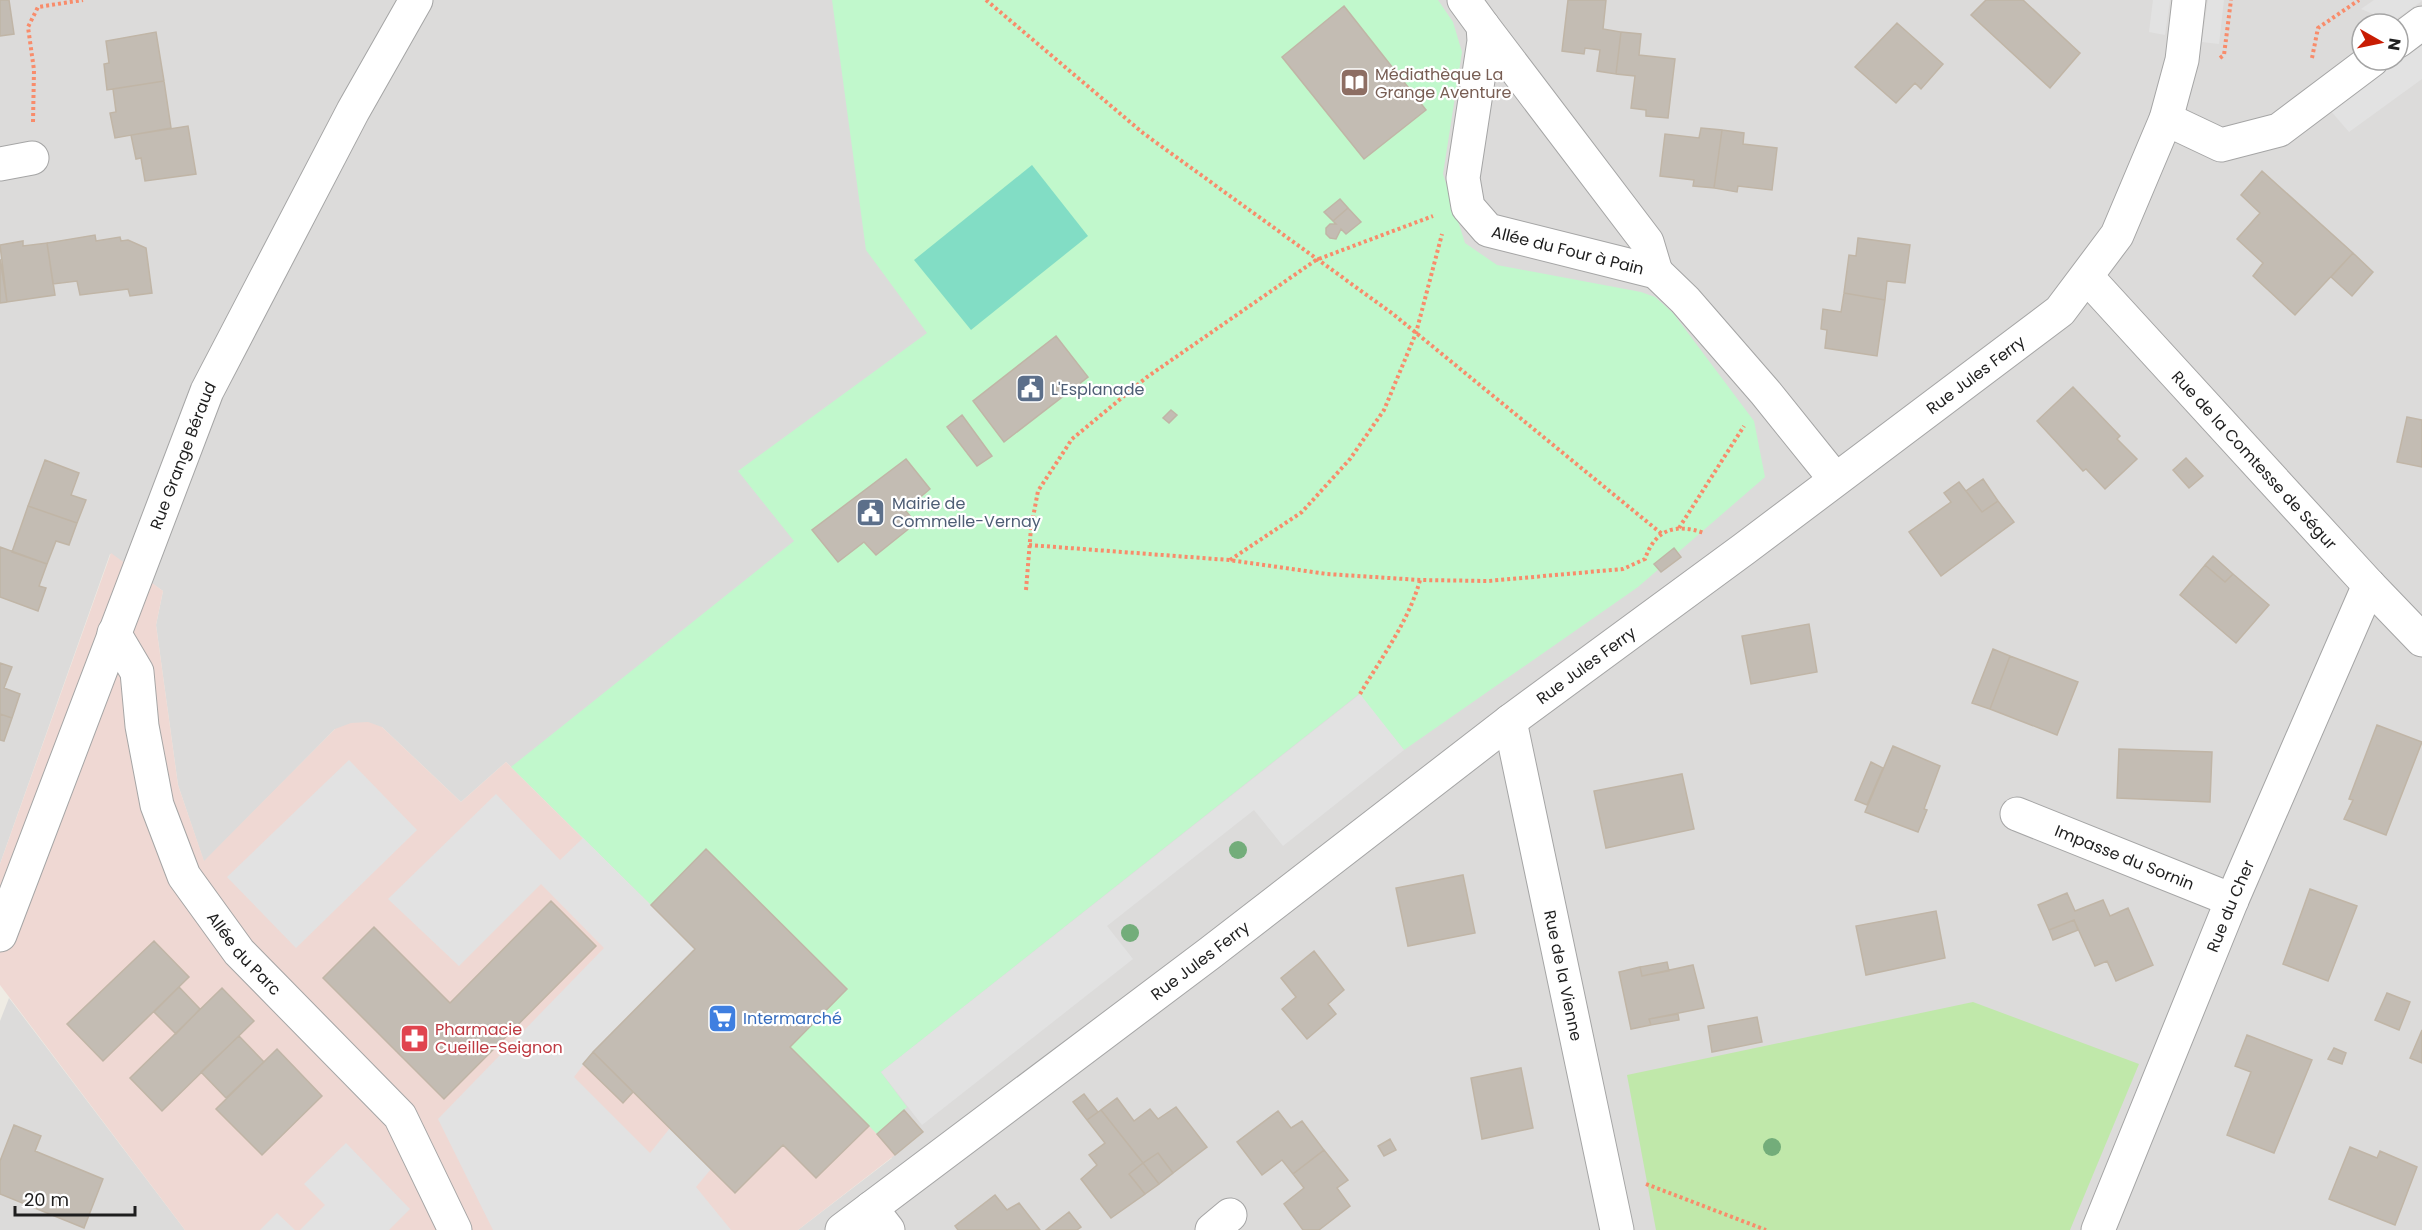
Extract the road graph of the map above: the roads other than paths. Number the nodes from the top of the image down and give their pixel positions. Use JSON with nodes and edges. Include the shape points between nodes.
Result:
{"nodes":[{"id":1,"x":416,"y":0,"type":"edge"},
{"id":2,"x":2189,"y":0,"type":"edge"},
{"id":3,"x":1473,"y":13,"type":"edge"},
{"id":4,"x":2357,"y":72,"type":"edge"},
{"id":5,"x":2166,"y":119,"type":"junction"},
{"id":6,"x":32,"y":158,"type":"road end"},
{"id":7,"x":0,"y":164,"type":"edge"},
{"id":8,"x":1656,"y":272,"type":"junction"},
{"id":9,"x":2087,"y":277,"type":"junction"},
{"id":10,"x":1835,"y":480,"type":"junction"},
{"id":11,"x":2369,"y":585,"type":"junction"},
{"id":12,"x":114,"y":633,"type":"junction"},
{"id":13,"x":2422,"y":640,"type":"edge"},
{"id":14,"x":1510,"y":721,"type":"junction"},
{"id":15,"x":2017,"y":814,"type":"dead end"},
{"id":16,"x":2232,"y":900,"type":"junction"},
{"id":17,"x":0,"y":935,"type":"edge"},
{"id":18,"x":880,"y":1219,"type":"edge"},
{"id":19,"x":454,"y":1230,"type":"edge"},
{"id":20,"x":842,"y":1230,"type":"edge"},
{"id":21,"x":1617,"y":1230,"type":"edge"},
{"id":22,"x":2098,"y":1230,"type":"edge"}],
"edges":[{"from":1,"to":12,"type":"street","name":"Rue Grange Béraud","via":[[353,111],[207,392]]},
{"from":2,"to":5,"type":"street","name":"Rue Jules Ferry","via":[[2181,60]]},
{"from":3,"to":8,"type":"street","via":[[1647,242]]},
{"from":3,"to":8,"type":"street","name":"Allée du Four à Pain","via":[[1484,41],[1463,178],[1468,207],[1488,230]]},
{"from":4,"to":5,"type":"street","via":[[2279,130],[2221,145]]},
{"from":5,"to":9,"type":"street","name":"Rue Jules Ferry","via":[[2117,235]]},
{"from":6,"to":7,"type":"street"},
{"from":8,"to":10,"type":"street","name":"Allée du Four à Pain","via":[[1765,392]]},
{"from":9,"to":10,"type":"street","name":"Rue Jules Ferry","via":[[2060,311]]},
{"from":9,"to":11,"type":"street","name":"Rue de la Comtesse de Ségur"},
{"from":10,"to":14,"type":"street","name":"Rue Jules Ferry"},
{"from":11,"to":13,"type":"street","name":"Rue de la Comtesse de Ségur"},
{"from":11,"to":16,"type":"street","name":"Rue du Cher"},
{"from":12,"to":17,"type":"street","name":"Rue Grange Béraud"},
{"from":12,"to":19,"type":"street","name":"Allée du Parc","via":[[137,672],[142,726],[157,805],[184,876],[239,952],[400,1116]]},
{"from":14,"to":18,"type":"street","name":"Rue Jules Ferry","via":[[1219,945]]},
{"from":14,"to":21,"type":"street","name":"Rue de la Vienne"},
{"from":15,"to":16,"type":"street","name":"Impasse du Sornin"},
{"from":16,"to":22,"type":"street","name":"Rue du Cher"},
{"from":18,"to":20,"type":"street","name":"Rue Jules Ferry"}]}
